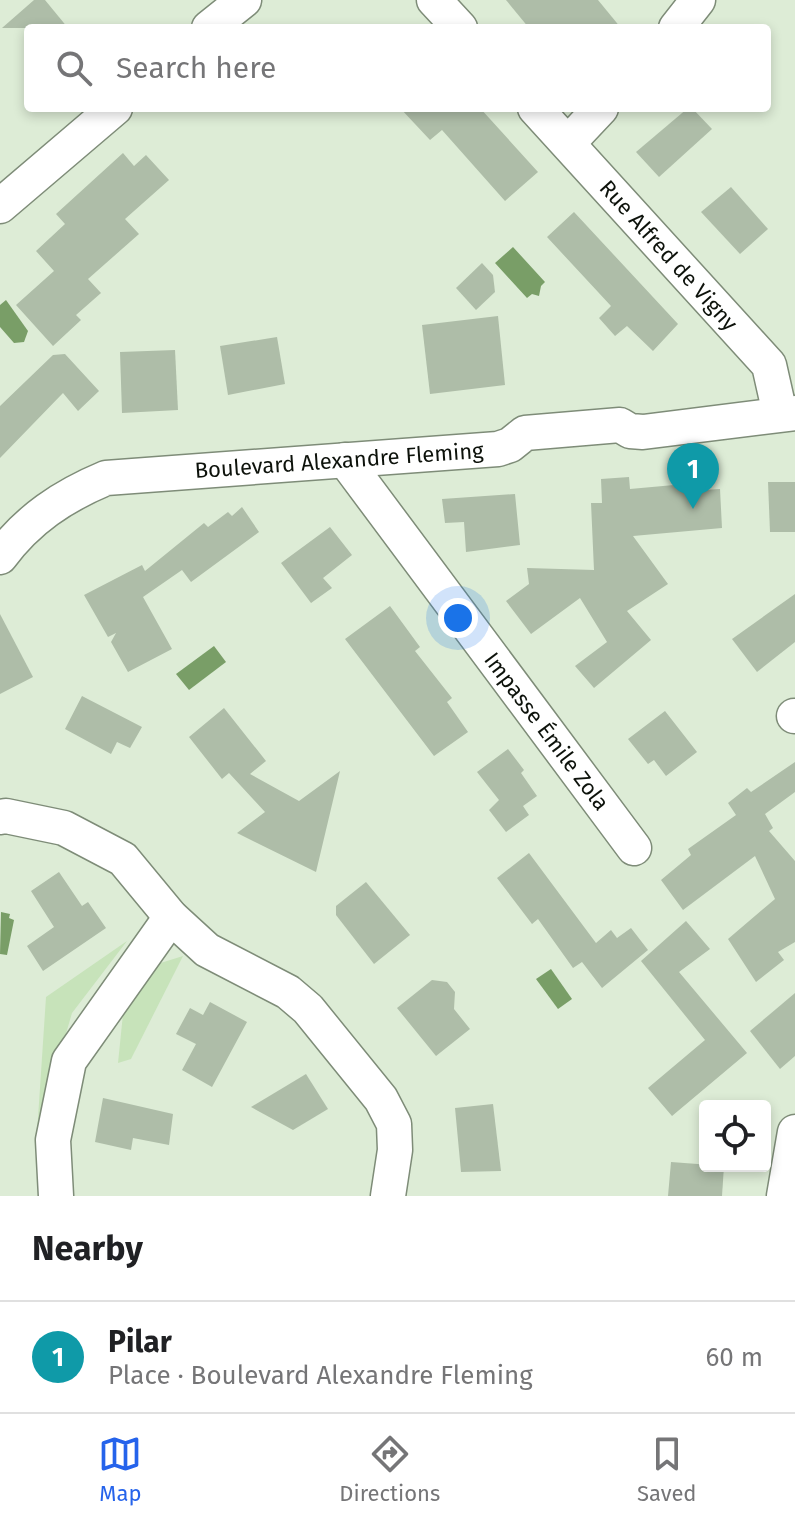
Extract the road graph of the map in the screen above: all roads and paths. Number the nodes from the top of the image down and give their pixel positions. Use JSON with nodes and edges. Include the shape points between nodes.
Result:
{"nodes":[{"id":1,"x":244,"y":0,"type":"edge"},
{"id":2,"x":434,"y":0,"type":"edge"},
{"id":3,"x":698,"y":0,"type":"edge"},
{"id":4,"x":214,"y":24,"type":"edge"},
{"id":5,"x":456,"y":24,"type":"edge"},
{"id":6,"x":679,"y":24,"type":"edge"},
{"id":7,"x":110,"y":112,"type":"edge"},
{"id":8,"x":539,"y":112,"type":"edge"},
{"id":9,"x":597,"y":112,"type":"edge"},
{"id":10,"x":568,"y":143,"type":"junction"},
{"id":11,"x":0,"y":206,"type":"edge"},
{"id":12,"x":788,"y":414,"type":"edge"},
{"id":13,"x":345,"y":460,"type":"junction"},
{"id":14,"x":0,"y":557,"type":"edge"},
{"id":15,"x":0,"y":817,"type":"edge"},
{"id":16,"x":634,"y":848,"type":"dead end"},
{"id":17,"x":171,"y":917,"type":"junction"},
{"id":18,"x":795,"y":1132,"type":"edge"},
{"id":19,"x":56,"y":1196,"type":"edge"},
{"id":20,"x":388,"y":1196,"type":"edge"},
{"id":21,"x":784,"y":1196,"type":"edge"}],
"edges":[{"from":1,"to":4,"type":"street"},
{"from":2,"to":5,"type":"street"},
{"from":3,"to":6,"type":"street"},
{"from":7,"to":11,"type":"street"},
{"from":8,"to":10,"type":"street","name":"Rue Alfred de Vigny"},
{"from":9,"to":10,"type":"street"},
{"from":10,"to":12,"type":"street","name":"Rue Alfred de Vigny","via":[[769,365]]},
{"from":12,"to":13,"type":"street","name":"Boulevard Alexandre Fleming","via":[[643,432],[620,425],[525,433],[498,449]]},
{"from":13,"to":14,"type":"street","name":"Boulevard Alexandre Fleming","via":[[106,478],[49,507]]},
{"from":13,"to":16,"type":"street","name":"Impasse Émile Zola"},
{"from":15,"to":17,"type":"street","via":[[64,828],[123,859]]},
{"from":17,"to":19,"type":"street","via":[[69,1061],[53,1140]]},
{"from":17,"to":20,"type":"street","via":[[207,950],[288,992],[308,1009],[381,1099],[394,1124]]},
{"from":18,"to":21,"type":"street"}]}
